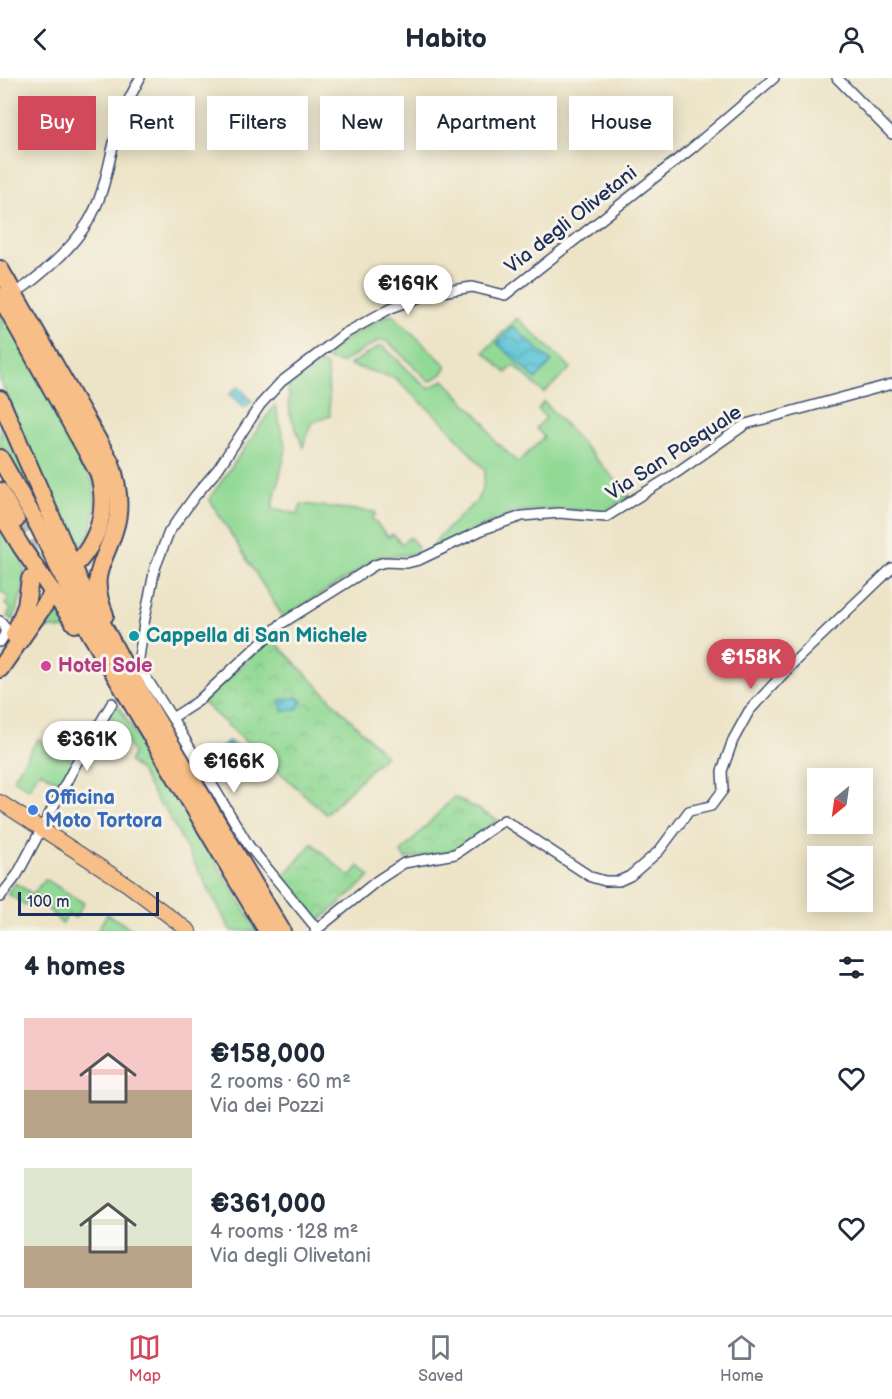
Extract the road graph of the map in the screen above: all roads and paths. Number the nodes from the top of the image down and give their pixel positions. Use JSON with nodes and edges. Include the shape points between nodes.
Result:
{"nodes":[{"id":1,"x":140,"y":78,"type":"edge"},
{"id":2,"x":774,"y":78,"type":"edge"},
{"id":3,"x":837,"y":78,"type":"edge"},
{"id":4,"x":892,"y":134,"type":"edge"},
{"id":5,"x":0,"y":269,"type":"edge"},
{"id":6,"x":19,"y":291,"type":"dead end"},
{"id":7,"x":0,"y":296,"type":"edge"},
{"id":8,"x":892,"y":384,"type":"edge"},
{"id":9,"x":0,"y":399,"type":"edge"},
{"id":10,"x":0,"y":458,"type":"edge"},
{"id":11,"x":0,"y":491,"type":"edge"},
{"id":12,"x":0,"y":512,"type":"edge"},
{"id":13,"x":16,"y":520,"type":"tunnel mouth"},
{"id":14,"x":79,"y":561,"type":"dead end"},
{"id":15,"x":892,"y":568,"type":"edge"},
{"id":16,"x":30,"y":579,"type":"dead end"},
{"id":17,"x":50,"y":597,"type":"dead end"},
{"id":18,"x":0,"y":621,"type":"edge"},
{"id":19,"x":0,"y":642,"type":"edge"},
{"id":20,"x":0,"y":655,"type":"edge"},
{"id":21,"x":132,"y":666,"type":"junction"},
{"id":22,"x":0,"y":669,"type":"edge"},
{"id":23,"x":112,"y":702,"type":"dead end"},
{"id":24,"x":172,"y":717,"type":"junction"},
{"id":25,"x":182,"y":788,"type":"junction"},
{"id":26,"x":0,"y":802,"type":"edge"},
{"id":27,"x":41,"y":828,"type":"junction"},
{"id":28,"x":0,"y":896,"type":"edge"},
{"id":29,"x":316,"y":930,"type":"edge"},
{"id":30,"x":189,"y":931,"type":"edge"},
{"id":31,"x":267,"y":931,"type":"edge"},
{"id":32,"x":282,"y":931,"type":"edge"}],
"edges":[{"from":1,"to":6,"type":"street","via":[[122,115],[101,193],[89,221],[71,245]]},
{"from":2,"to":21,"type":"street","name":"Via degli Olivetani","via":[[691,149],[505,295],[472,287],[429,294],[391,308],[344,334],[281,382],[260,405],[218,469],[169,532],[155,568]]},
{"from":3,"to":4,"type":"street"},
{"from":5,"to":21,"type":"highway","via":[[111,463],[119,505],[97,581],[101,603]]},
{"from":7,"to":14,"type":"highway","via":[[98,472],[104,500],[100,526]]},
{"from":8,"to":24,"type":"street","name":"Via San Pasquale","via":[[746,424],[606,517],[559,513],[522,516],[419,560],[375,564],[281,624],[197,702]]},
{"from":9,"to":21,"type":"highway","via":[[80,582]]},
{"from":10,"to":25,"type":"highway","via":[[33,514],[90,633]]},
{"from":11,"to":13,"type":"highway"},
{"from":12,"to":25,"type":"highway","via":[[126,709]]},
{"from":15,"to":29,"type":"street","via":[[749,711],[722,771],[723,790],[711,806],[689,811],[659,851],[630,876],[619,881],[591,878],[504,820],[455,854],[404,862]]},
{"from":16,"to":20,"type":"highway","via":[[24,615]]},
{"from":17,"to":22,"type":"highway"},
{"from":18,"to":19,"type":"street","via":[[5,628]]},
{"from":21,"to":24,"type":"street"},
{"from":21,"to":32,"type":"highway"},
{"from":23,"to":27,"type":"street"},
{"from":24,"to":29,"type":"street","via":[[249,846]]},
{"from":25,"to":31,"type":"highway"},
{"from":26,"to":27,"type":"main road"},
{"from":27,"to":28,"type":"street","via":[[17,875]]},
{"from":27,"to":30,"type":"main road"}]}
